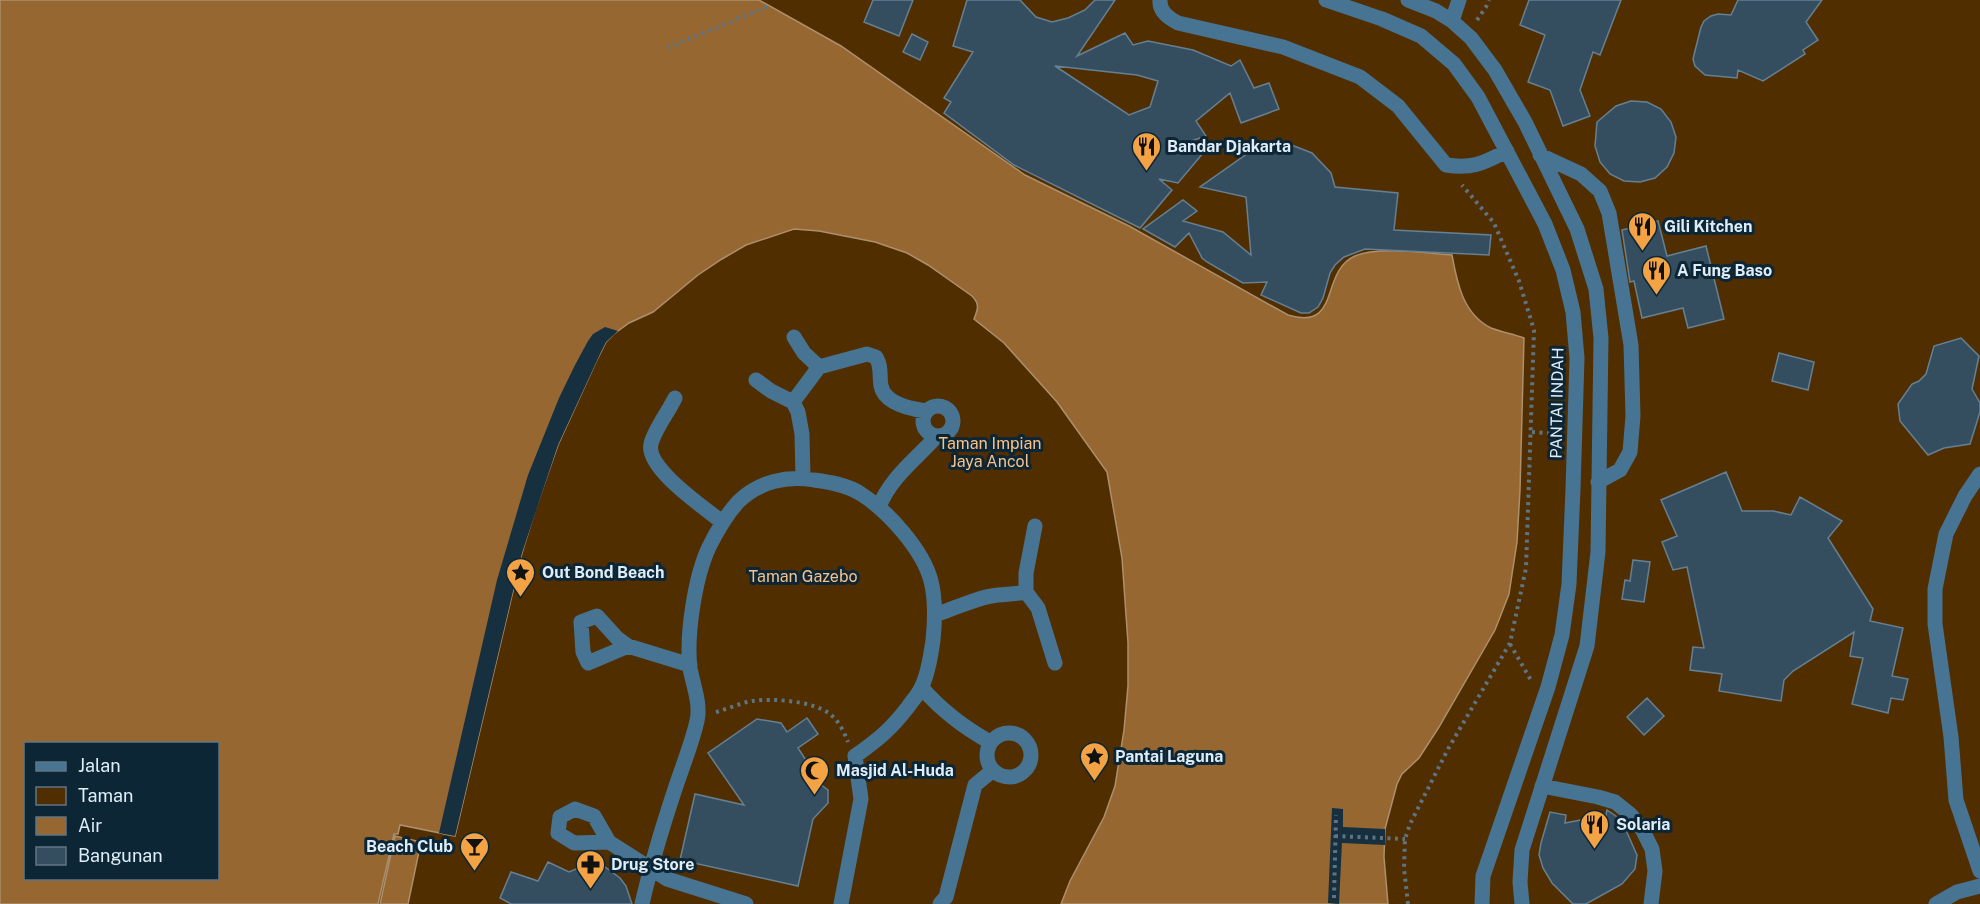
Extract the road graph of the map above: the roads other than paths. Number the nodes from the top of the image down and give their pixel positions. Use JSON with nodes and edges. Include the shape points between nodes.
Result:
{"nodes":[{"id":1,"x":1160,"y":0,"type":"edge"},
{"id":2,"x":1326,"y":0,"type":"edge"},
{"id":3,"x":1407,"y":0,"type":"edge"},
{"id":4,"x":1459,"y":0,"type":"edge"},
{"id":5,"x":1452,"y":21,"type":"junction"},
{"id":6,"x":1507,"y":151,"type":"junction"},
{"id":7,"x":1540,"y":155,"type":"junction"},
{"id":8,"x":794,"y":336,"type":"dead end"},
{"id":9,"x":819,"y":368,"type":"junction"},
{"id":10,"x":756,"y":380,"type":"dead end"},
{"id":11,"x":675,"y":398,"type":"dead end"},
{"id":12,"x":793,"y":402,"type":"junction"},
{"id":13,"x":926,"y":411,"type":"junction"},
{"id":14,"x":936,"y":436,"type":"junction"},
{"id":15,"x":1980,"y":474,"type":"edge"},
{"id":16,"x":803,"y":478,"type":"junction"},
{"id":17,"x":1598,"y":482,"type":"junction"},
{"id":18,"x":879,"y":507,"type":"junction"},
{"id":19,"x":722,"y":522,"type":"junction"},
{"id":20,"x":1035,"y":526,"type":"dead end"},
{"id":21,"x":1026,"y":592,"type":"junction"},
{"id":22,"x":935,"y":615,"type":"junction"},
{"id":23,"x":628,"y":646,"type":"dead end"},
{"id":24,"x":1055,"y":663,"type":"dead end"},
{"id":25,"x":690,"y":665,"type":"junction"},
{"id":26,"x":922,"y":688,"type":"junction"},
{"id":27,"x":990,"y":742,"type":"junction"},
{"id":28,"x":992,"y":771,"type":"junction"},
{"id":29,"x":1542,"y":786,"type":"junction"},
{"id":30,"x":609,"y":842,"type":"dead end"},
{"id":31,"x":650,"y":868,"type":"junction"},
{"id":32,"x":1980,"y":871,"type":"edge"},
{"id":33,"x":1980,"y":886,"type":"edge"},
{"id":34,"x":642,"y":904,"type":"edge"},
{"id":35,"x":746,"y":904,"type":"edge"},
{"id":36,"x":841,"y":904,"type":"edge"},
{"id":37,"x":940,"y":904,"type":"edge"},
{"id":38,"x":1482,"y":904,"type":"edge"},
{"id":39,"x":1522,"y":904,"type":"edge"},
{"id":40,"x":1651,"y":904,"type":"edge"},
{"id":41,"x":1936,"y":904,"type":"edge"}],
"edges":[{"from":1,"to":6,"type":"street","via":[[1167,17],[1178,23],[1283,47],[1360,77],[1398,106],[1446,165],[1478,166]]},
{"from":2,"to":6,"type":"street","name":"PANTAI INDAH","via":[[1421,36],[1454,64],[1478,97]]},
{"from":3,"to":5,"type":"street"},
{"from":4,"to":5,"type":"street"},
{"from":5,"to":7,"type":"street","via":[[1471,38],[1495,70]]},
{"from":6,"to":38,"type":"street","name":"PANTAI INDAH","via":[[1545,224],[1563,270],[1576,347],[1575,435],[1569,584],[1562,634],[1548,687],[1483,876]]},
{"from":7,"to":17,"type":"street","via":[[1577,229],[1596,289],[1601,338]]},
{"from":7,"to":17,"type":"street","via":[[1581,174],[1600,191],[1609,213],[1631,345],[1633,416],[1630,452],[1620,470]]},
{"from":8,"to":9,"type":"street"},
{"from":9,"to":12,"type":"street"},
{"from":9,"to":13,"type":"street","via":[[867,354],[876,357],[881,365],[885,395],[904,406]]},
{"from":10,"to":12,"type":"street"},
{"from":11,"to":19,"type":"street","via":[[651,443],[651,452],[657,465],[688,497]]},
{"from":12,"to":16,"type":"street","via":[[802,434]]},
{"from":13,"to":14,"type":"street","via":[[924,427]]},
{"from":13,"to":14,"type":"street","via":[[938,405],[952,414],[950,431]]},
{"from":14,"to":18,"type":"street","via":[[898,475]]},
{"from":15,"to":32,"type":"street","via":[[1946,534],[1935,589],[1935,624],[1956,800]]},
{"from":16,"to":18,"type":"street","via":[[859,492]]},
{"from":16,"to":19,"type":"street","via":[[767,483],[739,501]]},
{"from":17,"to":29,"type":"street","via":[[1598,552],[1587,646]]},
{"from":18,"to":22,"type":"street","via":[[896,523],[923,561],[931,581]]},
{"from":19,"to":25,"type":"street","via":[[708,549],[697,585]]},
{"from":20,"to":21,"type":"street"},
{"from":21,"to":22,"type":"street","via":[[976,600]]},
{"from":21,"to":24,"type":"street","via":[[1038,608]]},
{"from":22,"to":26,"type":"street"},
{"from":23,"to":25,"type":"street"},
{"from":25,"to":31,"type":"street","via":[[698,716]]},
{"from":26,"to":27,"type":"street","via":[[964,728]]},
{"from":26,"to":36,"type":"street","via":[[894,725],[855,756],[861,799]]},
{"from":27,"to":28,"type":"street","via":[[986,755]]},
{"from":27,"to":28,"type":"street","via":[[1011,733],[1023,737],[1030,747],[1031,759],[1026,770],[1016,777],[1004,778]]},
{"from":28,"to":37,"type":"street","via":[[975,785],[946,897]]},
{"from":29,"to":39,"type":"street","via":[[1521,858]]},
{"from":29,"to":40,"type":"street","via":[[1615,802],[1630,814],[1652,849],[1655,871]]},
{"from":30,"to":31,"type":"street"},
{"from":31,"to":34,"type":"street"},
{"from":31,"to":35,"type":"street","via":[[667,879]]},
{"from":33,"to":41,"type":"street","via":[[1957,892]]}]}
